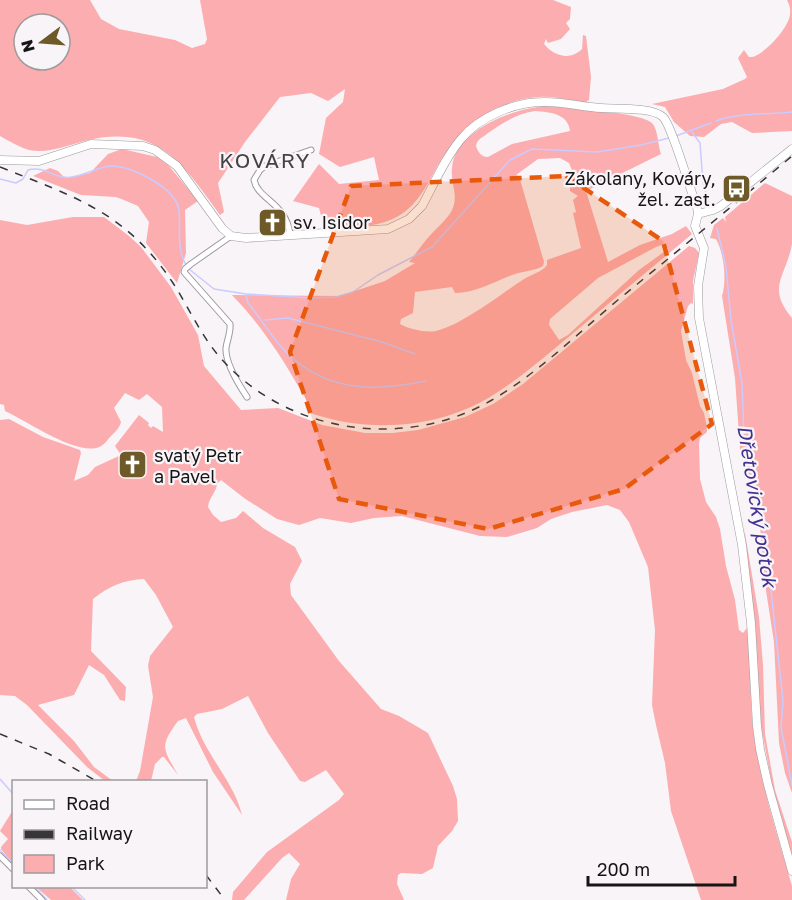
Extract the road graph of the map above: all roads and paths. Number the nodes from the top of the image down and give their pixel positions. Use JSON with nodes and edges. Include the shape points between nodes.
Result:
{"nodes":[{"id":1,"x":792,"y":149,"type":"edge"},
{"id":2,"x":311,"y":150,"type":"dead end"},
{"id":3,"x":0,"y":160,"type":"edge"},
{"id":4,"x":698,"y":214,"type":"junction"},
{"id":5,"x":290,"y":235,"type":"junction"},
{"id":6,"x":231,"y":236,"type":"junction"},
{"id":7,"x":247,"y":397,"type":"dead end"},
{"id":8,"x":0,"y":855,"type":"edge"},
{"id":9,"x":12,"y":868,"type":"edge"},
{"id":10,"x":792,"y":871,"type":"edge"},
{"id":11,"x":30,"y":888,"type":"edge"},
{"id":12,"x":42,"y":900,"type":"edge"}],
"edges":[{"from":1,"to":4,"type":"main road","via":[[721,206]]},
{"from":2,"to":5,"type":"street","via":[[262,168],[254,180],[285,216]]},
{"from":3,"to":6,"type":"main road","via":[[39,160],[91,144],[129,144],[155,150],[177,166]]},
{"from":4,"to":5,"type":"main road","via":[[662,116],[651,111],[544,102],[519,105],[495,115],[462,137],[422,206],[409,219],[381,230]]},
{"from":4,"to":10,"type":"main road","via":[[695,226],[704,248],[698,286],[699,318],[742,545],[757,726],[768,785]]},
{"from":5,"to":6,"type":"main road"},
{"from":6,"to":7,"type":"street","via":[[184,272],[230,324],[226,354]]},
{"from":8,"to":9,"type":"street"},
{"from":11,"to":12,"type":"street"}]}
